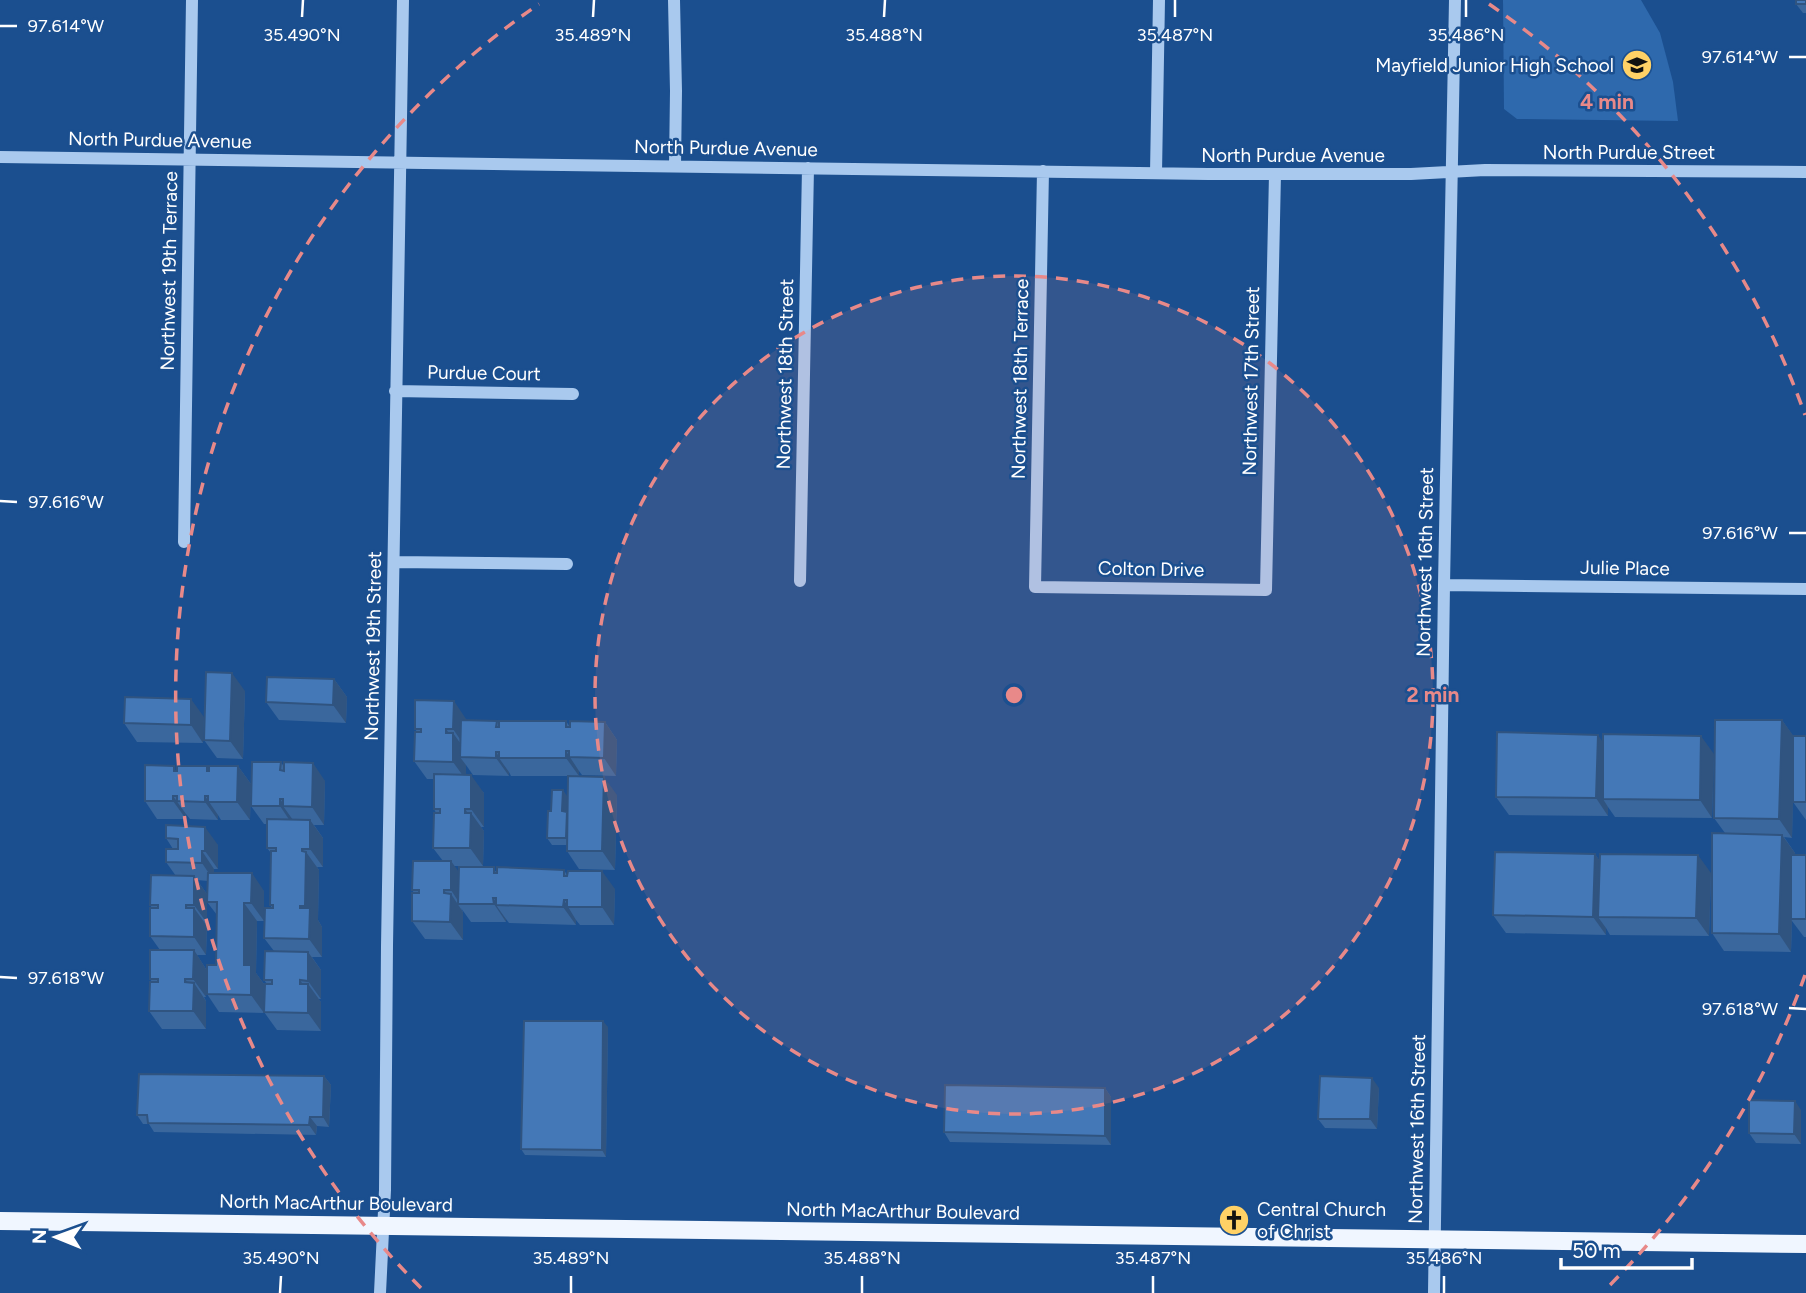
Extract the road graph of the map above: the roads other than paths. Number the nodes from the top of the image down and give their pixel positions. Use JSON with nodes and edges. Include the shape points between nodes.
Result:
{"nodes":[{"id":1,"x":192,"y":0,"type":"edge"},
{"id":2,"x":402,"y":0,"type":"edge"},
{"id":3,"x":674,"y":0,"type":"edge"},
{"id":4,"x":1159,"y":0,"type":"edge"},
{"id":5,"x":1455,"y":0,"type":"edge"},
{"id":6,"x":0,"y":157,"type":"edge"},
{"id":7,"x":190,"y":159,"type":"junction"},
{"id":8,"x":400,"y":162,"type":"junction"},
{"id":9,"x":674,"y":166,"type":"junction"},
{"id":10,"x":808,"y":168,"type":"junction"},
{"id":11,"x":1043,"y":172,"type":"junction"},
{"id":12,"x":1452,"y":172,"type":"junction"},
{"id":13,"x":1806,"y":172,"type":"edge"},
{"id":14,"x":1156,"y":173,"type":"junction"},
{"id":15,"x":1275,"y":174,"type":"junction"},
{"id":16,"x":396,"y":391,"type":"junction"},
{"id":17,"x":572,"y":394,"type":"dead end"},
{"id":18,"x":184,"y":542,"type":"dead end"},
{"id":19,"x":394,"y":562,"type":"junction"},
{"id":20,"x":567,"y":564,"type":"dead end"},
{"id":21,"x":800,"y":581,"type":"dead end"},
{"id":22,"x":1444,"y":585,"type":"junction"},
{"id":23,"x":1035,"y":587,"type":"joint"},
{"id":24,"x":1806,"y":589,"type":"edge"},
{"id":25,"x":1266,"y":590,"type":"joint"},
{"id":26,"x":0,"y":1221,"type":"edge"},
{"id":27,"x":383,"y":1225,"type":"junction"},
{"id":28,"x":1435,"y":1238,"type":"junction"},
{"id":29,"x":1806,"y":1244,"type":"edge"},
{"id":30,"x":380,"y":1293,"type":"edge"},
{"id":31,"x":1434,"y":1293,"type":"edge"}],
"edges":[{"from":1,"to":7,"type":"street","name":"Northwest 19th Terrace"},
{"from":2,"to":8,"type":"street","name":"Northwest 19th Street"},
{"from":3,"to":9,"type":"street"},
{"from":4,"to":14,"type":"street"},
{"from":5,"to":12,"type":"street","name":"Northwest 16th Street"},
{"from":6,"to":7,"type":"street","name":"North Purdue Avenue"},
{"from":7,"to":8,"type":"street","name":"North Purdue Avenue"},
{"from":7,"to":18,"type":"street","name":"Northwest 19th Terrace"},
{"from":8,"to":9,"type":"street","name":"North Purdue Avenue"},
{"from":8,"to":16,"type":"street","name":"Northwest 19th Street"},
{"from":9,"to":10,"type":"street","name":"North Purdue Avenue"},
{"from":10,"to":11,"type":"street","name":"North Purdue Avenue"},
{"from":10,"to":21,"type":"street","name":"Northwest 18th Street"},
{"from":11,"to":14,"type":"street","name":"North Purdue Avenue"},
{"from":11,"to":23,"type":"street","name":"Northwest 18th Terrace"},
{"from":12,"to":13,"type":"street","name":"North Purdue Street"},
{"from":12,"to":15,"type":"street","name":"North Purdue Avenue"},
{"from":12,"to":22,"type":"street","name":"Northwest 16th Street"},
{"from":14,"to":15,"type":"street","name":"North Purdue Avenue"},
{"from":15,"to":25,"type":"street","name":"Northwest 17th Street"},
{"from":16,"to":17,"type":"street","name":"Purdue Court"},
{"from":16,"to":19,"type":"street","name":"Northwest 19th Street"},
{"from":19,"to":20,"type":"street"},
{"from":19,"to":27,"type":"street","name":"Northwest 19th Street"},
{"from":22,"to":24,"type":"street","name":"Julie Place"},
{"from":22,"to":28,"type":"street","name":"Northwest 16th Street"},
{"from":23,"to":25,"type":"street","name":"Colton Drive"},
{"from":26,"to":27,"type":"main road","name":"North MacArthur Boulevard"},
{"from":27,"to":28,"type":"main road","name":"North MacArthur Boulevard"},
{"from":27,"to":30,"type":"street","name":"Northwest 19th Street"},
{"from":28,"to":29,"type":"main road","name":"North MacArthur Boulevard"},
{"from":28,"to":31,"type":"street","name":"Northwest 16th Street"}]}
